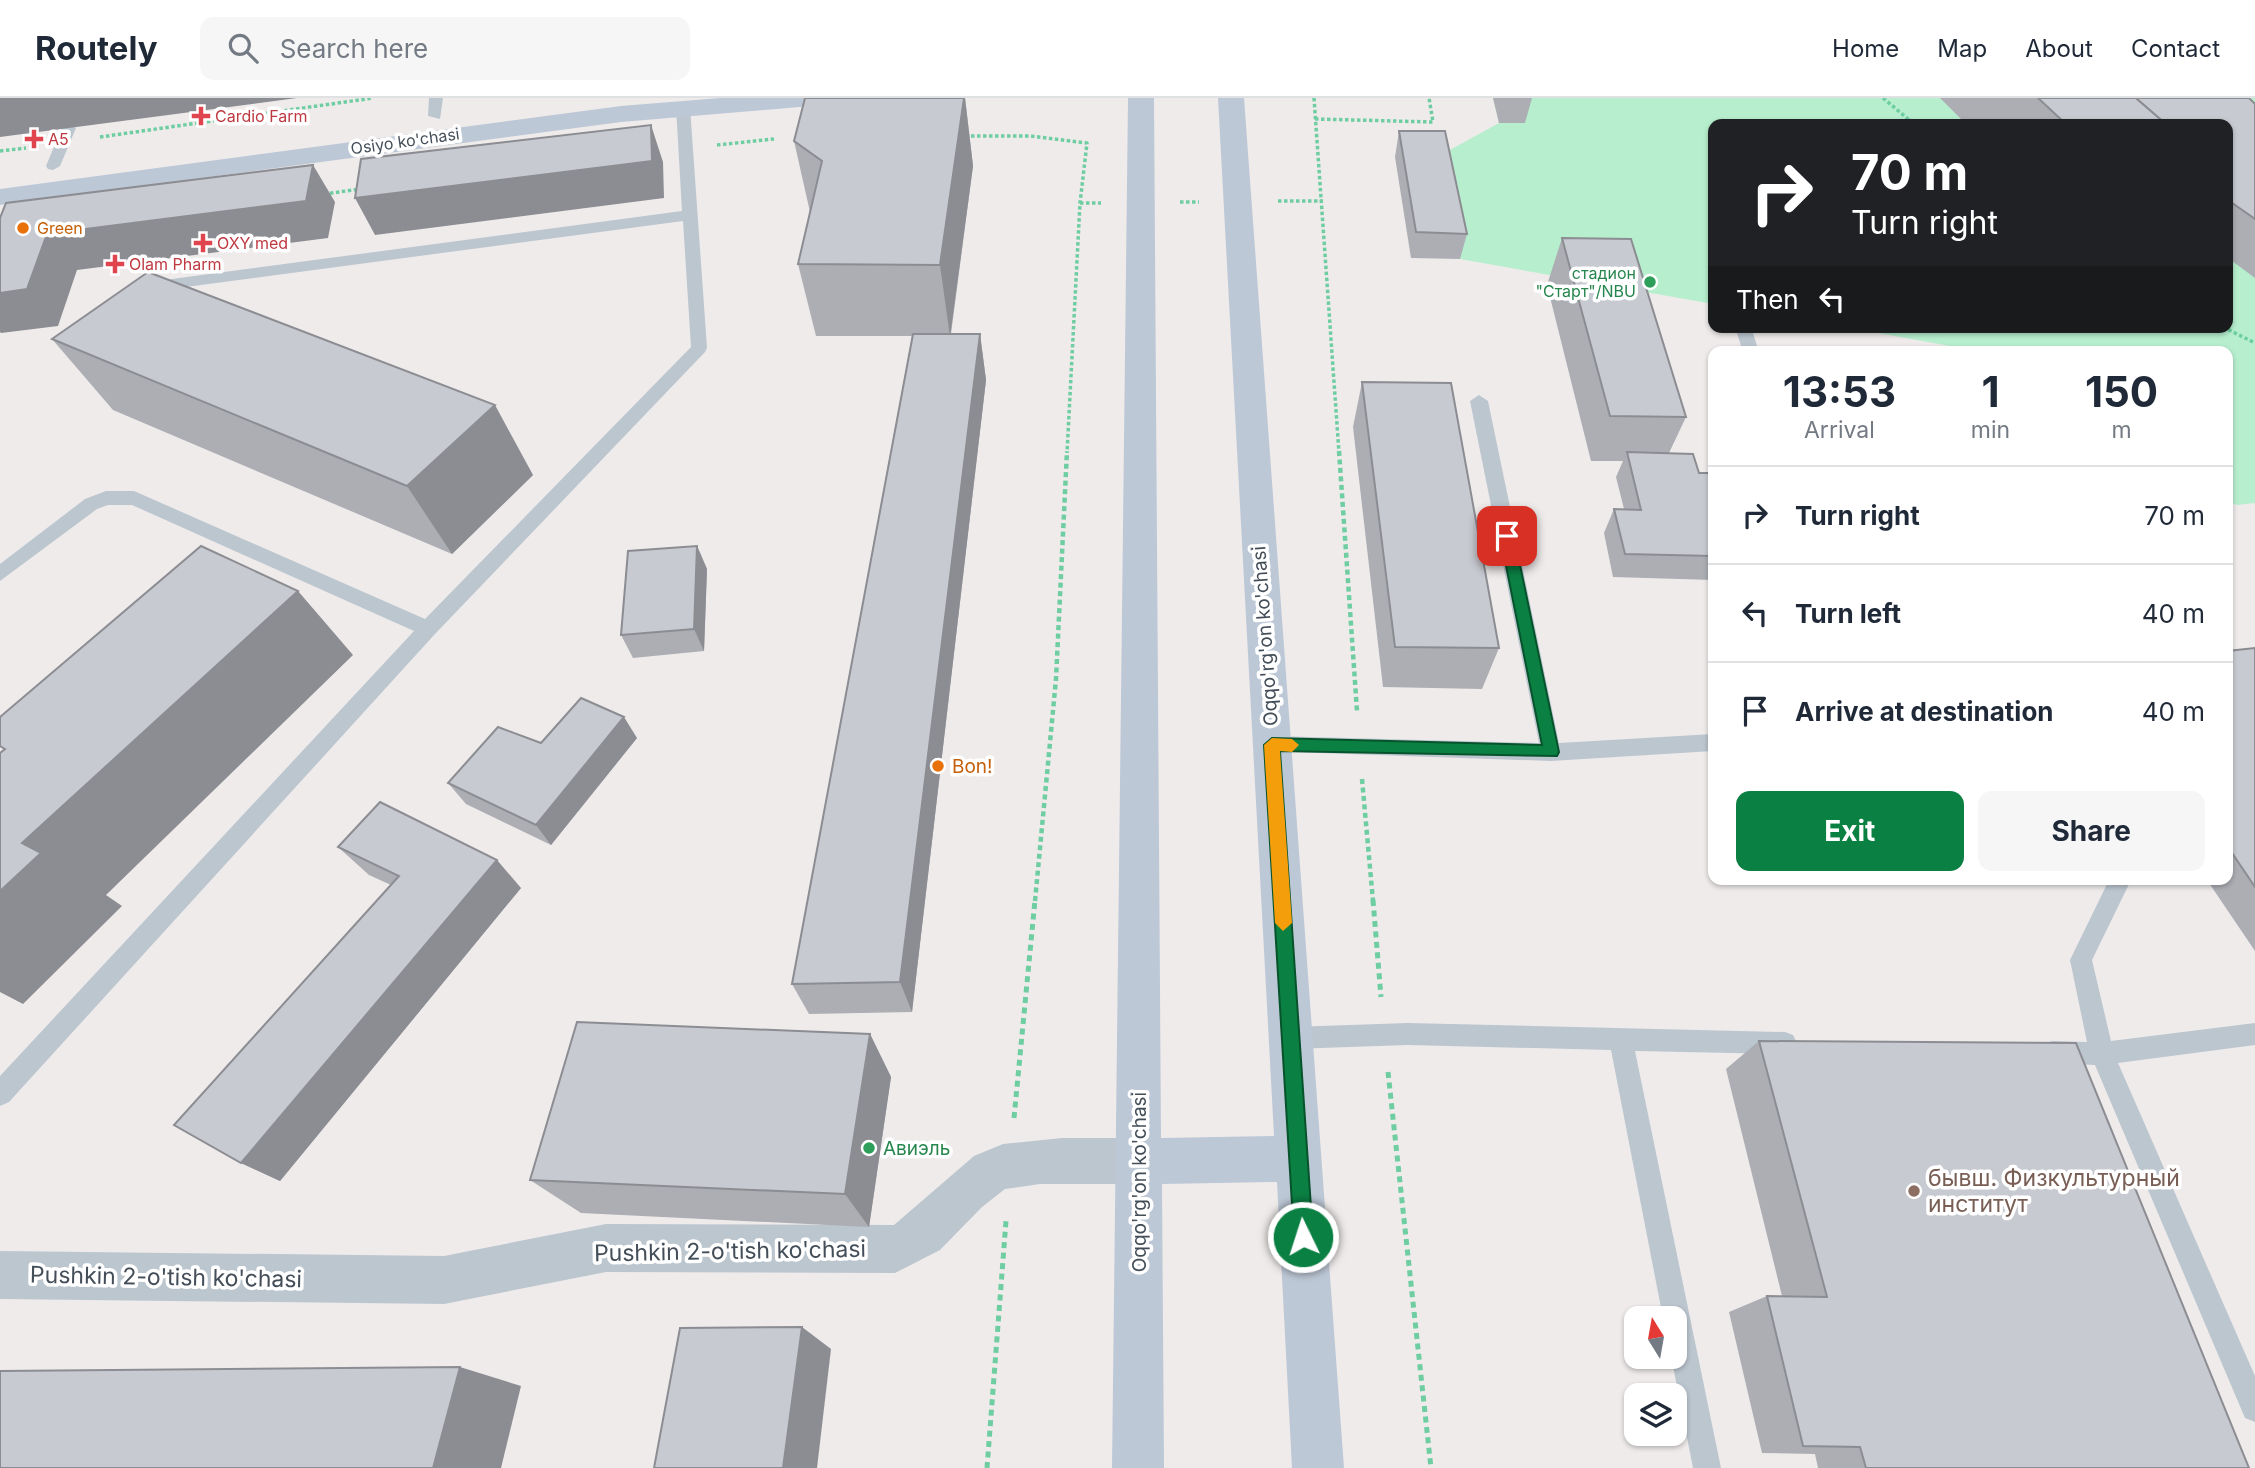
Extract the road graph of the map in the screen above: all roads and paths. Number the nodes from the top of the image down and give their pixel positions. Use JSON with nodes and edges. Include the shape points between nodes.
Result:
{"nodes":[{"id":1,"x":373,"y":98,"type":"edge"},
{"id":2,"x":566,"y":98,"type":"edge"},
{"id":3,"x":811,"y":98,"type":"edge"},
{"id":4,"x":1141,"y":98,"type":"edge"},
{"id":5,"x":1231,"y":98,"type":"edge"},
{"id":6,"x":1314,"y":98,"type":"edge"},
{"id":7,"x":1429,"y":98,"type":"edge"},
{"id":8,"x":1883,"y":98,"type":"edge"},
{"id":9,"x":435,"y":107,"type":"edge"},
{"id":10,"x":683,"y":107,"type":"junction"},
{"id":11,"x":1315,"y":119,"type":"junction"},
{"id":12,"x":1908,"y":119,"type":"edge"},
{"id":13,"x":962,"y":136,"type":"edge"},
{"id":14,"x":783,"y":138,"type":"dead end"},
{"id":15,"x":62,"y":146,"type":"junction"},
{"id":16,"x":687,"y":148,"type":"junction"},
{"id":17,"x":0,"y":151,"type":"edge"},
{"id":18,"x":0,"y":173,"type":"edge"},
{"id":19,"x":368,"y":188,"type":"edge"},
{"id":20,"x":316,"y":195,"type":"dead end"},
{"id":21,"x":0,"y":197,"type":"edge"},
{"id":22,"x":690,"y":215,"type":"junction"},
{"id":23,"x":138,"y":288,"type":"edge"},
{"id":24,"x":2233,"y":332,"type":"edge"},
{"id":25,"x":2255,"y":343,"type":"edge"},
{"id":26,"x":1479,"y":401,"type":"dead end"},
{"id":27,"x":240,"y":545,"type":"junction"},
{"id":28,"x":219,"y":564,"type":"edge"},
{"id":29,"x":0,"y":574,"type":"edge"},
{"id":30,"x":428,"y":629,"type":"junction"},
{"id":31,"x":1708,"y":743,"type":"edge"},
{"id":32,"x":1272,"y":745,"type":"junction"},
{"id":33,"x":1359,"y":747,"type":"junction"},
{"id":34,"x":1551,"y":752,"type":"junction"},
{"id":35,"x":2118,"y":885,"type":"edge"},
{"id":36,"x":1384,"y":1034,"type":"junction"},
{"id":37,"x":2255,"y":1034,"type":"edge"},
{"id":38,"x":1619,"y":1037,"type":"junction"},
{"id":39,"x":1290,"y":1038,"type":"junction"},
{"id":40,"x":1813,"y":1044,"type":"edge"},
{"id":41,"x":2033,"y":1051,"type":"edge"},
{"id":42,"x":2102,"y":1054,"type":"junction"},
{"id":43,"x":0,"y":1094,"type":"edge"},
{"id":44,"x":1298,"y":1160,"type":"junction"},
{"id":45,"x":1139,"y":1161,"type":"junction"},
{"id":46,"x":1010,"y":1164,"type":"junction"},
{"id":47,"x":0,"y":1275,"type":"edge"},
{"id":48,"x":2255,"y":1408,"type":"edge"},
{"id":49,"x":987,"y":1468,"type":"edge"},
{"id":50,"x":1138,"y":1468,"type":"edge"},
{"id":51,"x":1318,"y":1468,"type":"edge"},
{"id":52,"x":1431,"y":1468,"type":"edge"},
{"id":53,"x":1707,"y":1468,"type":"edge"}],
"edges":[{"from":1,"to":15,"type":"path"},
{"from":2,"to":9,"type":"main road","name":"Osiyo ko'chasi"},
{"from":3,"to":10,"type":"main road","name":"Osiyo ko'chasi"},
{"from":4,"to":45,"type":"main road","name":"Oqqo'rg'on ko'chasi"},
{"from":5,"to":32,"type":"main road","name":"Oqqo'rg'on ko'chasi"},
{"from":6,"to":11,"type":"path"},
{"from":7,"to":11,"type":"path","via":[[1433,122]]},
{"from":8,"to":12,"type":"path"},
{"from":9,"to":15,"type":"main road","name":"Osiyo ko'chasi"},
{"from":10,"to":16,"type":"lane"},
{"from":10,"to":21,"type":"main road","name":"Osiyo ko'chasi"},
{"from":11,"to":33,"type":"path"},
{"from":13,"to":46,"type":"path","via":[[1030,136],[1087,144],[1080,203],[1056,679]]},
{"from":14,"to":16,"type":"path"},
{"from":15,"to":17,"type":"path"},
{"from":15,"to":18,"type":"main road","name":"Osiyo ko'chasi"},
{"from":16,"to":22,"type":"lane"},
{"from":19,"to":20,"type":"path"},
{"from":22,"to":23,"type":"lane"},
{"from":22,"to":30,"type":"lane","via":[[699,348]]},
{"from":24,"to":25,"type":"path"},
{"from":26,"to":34,"type":"lane"},
{"from":27,"to":28,"type":"lane"},
{"from":27,"to":29,"type":"lane","via":[[120,496],[76,513]]},
{"from":27,"to":30,"type":"lane"},
{"from":30,"to":43,"type":"lane"},
{"from":31,"to":34,"type":"lane"},
{"from":32,"to":33,"type":"lane"},
{"from":32,"to":39,"type":"main road","name":"Oqqo'rg'on ko'chasi"},
{"from":33,"to":34,"type":"lane"},
{"from":33,"to":36,"type":"path"},
{"from":35,"to":42,"type":"lane","via":[[2081,960]]},
{"from":36,"to":38,"type":"lane"},
{"from":36,"to":39,"type":"lane"},
{"from":36,"to":52,"type":"path"},
{"from":37,"to":42,"type":"lane"},
{"from":38,"to":40,"type":"lane"},
{"from":38,"to":53,"type":"lane"},
{"from":39,"to":44,"type":"main road","name":"Oqqo'rg'on ko'chasi"},
{"from":41,"to":42,"type":"lane"},
{"from":42,"to":48,"type":"lane"},
{"from":44,"to":45,"type":"main road"},
{"from":44,"to":51,"type":"main road","name":"Oqqo'rg'on ko'chasi"},
{"from":45,"to":46,"type":"street","name":"Pushkin 2-o'tish ko'chasi"},
{"from":45,"to":50,"type":"main road","name":"Oqqo'rg'on ko'chasi"},
{"from":46,"to":47,"type":"street","name":"Pushkin 2-o'tish ko'chasi","via":[[988,1173],[916,1242],[895,1249],[606,1248],[444,1280]]},
{"from":46,"to":49,"type":"path"}]}
